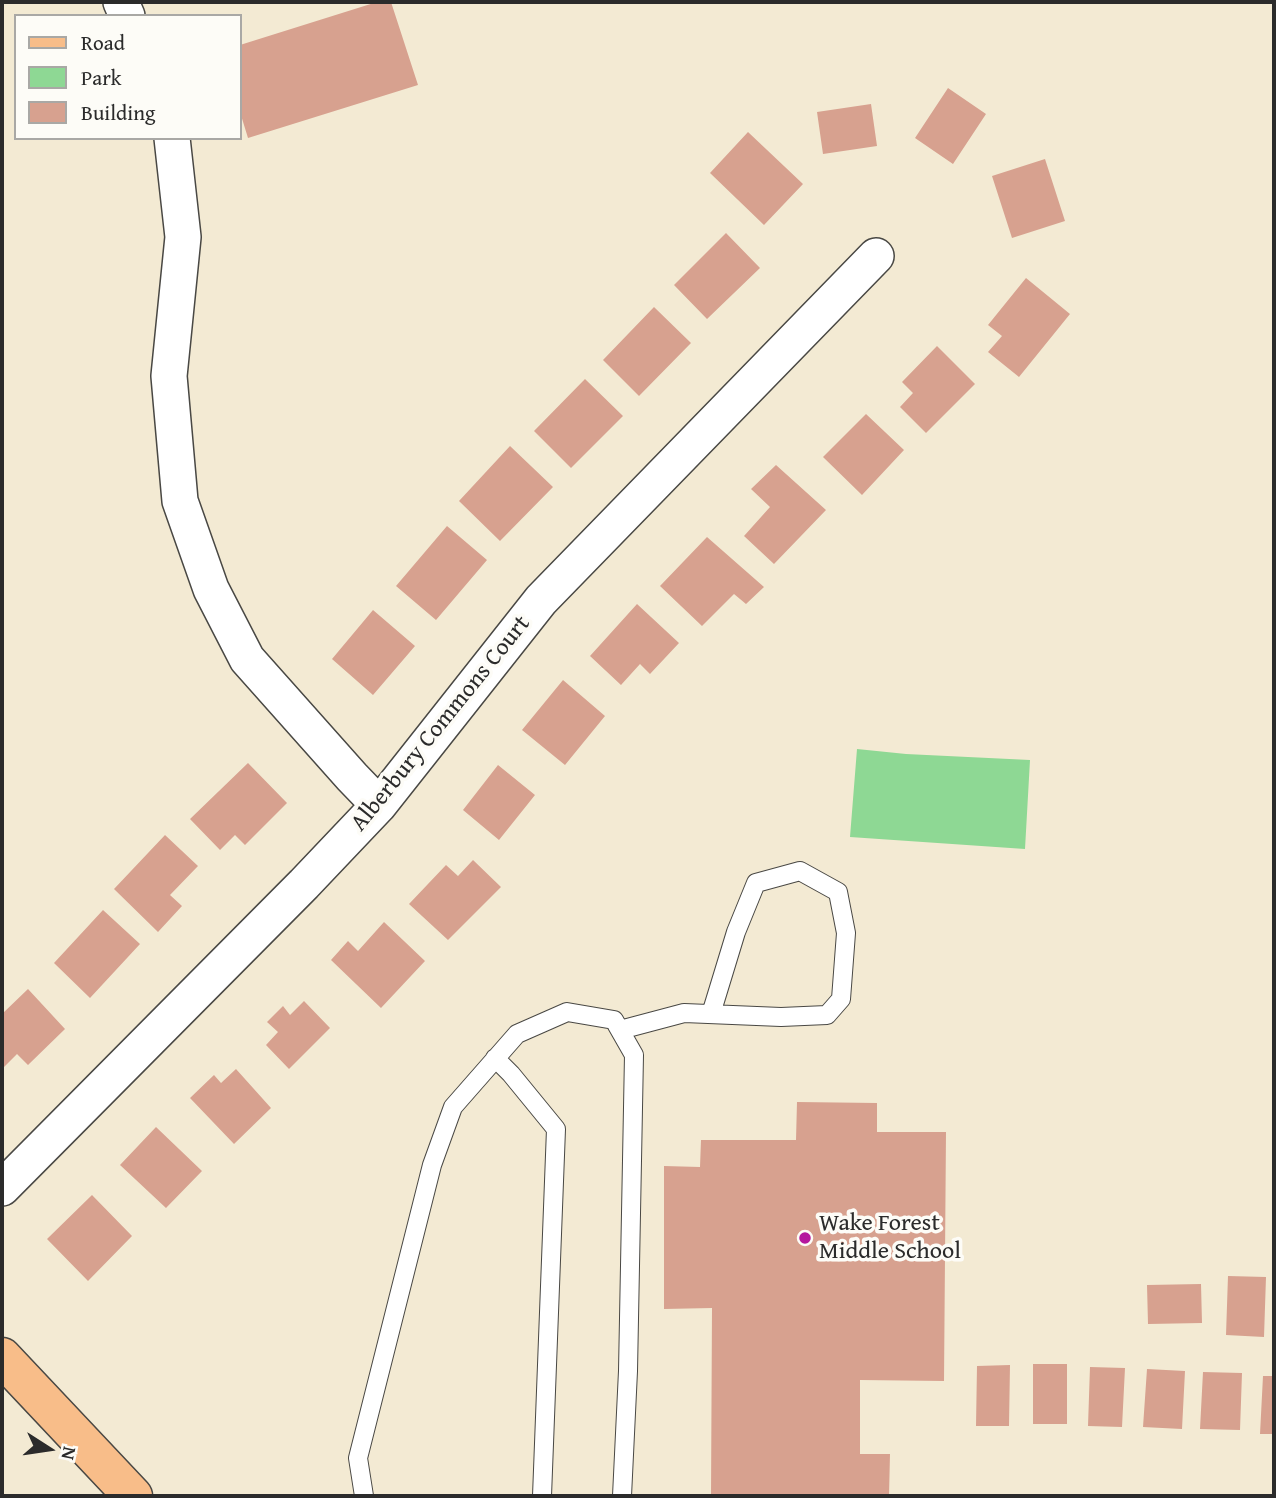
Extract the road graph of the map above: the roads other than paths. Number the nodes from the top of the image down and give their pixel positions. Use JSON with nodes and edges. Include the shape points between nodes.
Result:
{"nodes":[{"id":1,"x":172,"y":140,"type":"edge"},
{"id":2,"x":876,"y":256,"type":"dead end"},
{"id":3,"x":379,"y":805,"type":"junction"},
{"id":4,"x":711,"y":1014,"type":"junction"},
{"id":5,"x":620,"y":1030,"type":"junction"},
{"id":6,"x":495,"y":1058,"type":"junction"},
{"id":7,"x":2,"y":1188,"type":"edge"},
{"id":8,"x":2,"y":1357,"type":"edge"},
{"id":9,"x":133,"y":1496,"type":"edge"},
{"id":10,"x":364,"y":1496,"type":"edge"},
{"id":11,"x":542,"y":1496,"type":"edge"},
{"id":12,"x":622,"y":1496,"type":"edge"}],
"edges":[{"from":1,"to":3,"type":"street","via":[[183,237],[169,376],[180,501],[211,589],[247,659]]},
{"from":2,"to":3,"type":"street","name":"Alberbury Commons Court","via":[[541,600]]},
{"from":3,"to":7,"type":"street","name":"Alberbury Commons Court"},
{"from":4,"to":4,"type":"lane","via":[[827,1016],[841,999],[846,933],[838,892],[800,870],[756,883]]},
{"from":4,"to":5,"type":"lane","via":[[684,1013]]},
{"from":5,"to":6,"type":"lane","via":[[614,1020],[567,1012],[517,1034]]},
{"from":5,"to":12,"type":"lane","via":[[634,1055]]},
{"from":6,"to":10,"type":"lane","via":[[453,1107],[432,1165],[358,1458]]},
{"from":6,"to":11,"type":"lane","via":[[556,1129]]},
{"from":8,"to":9,"type":"main road"}]}
